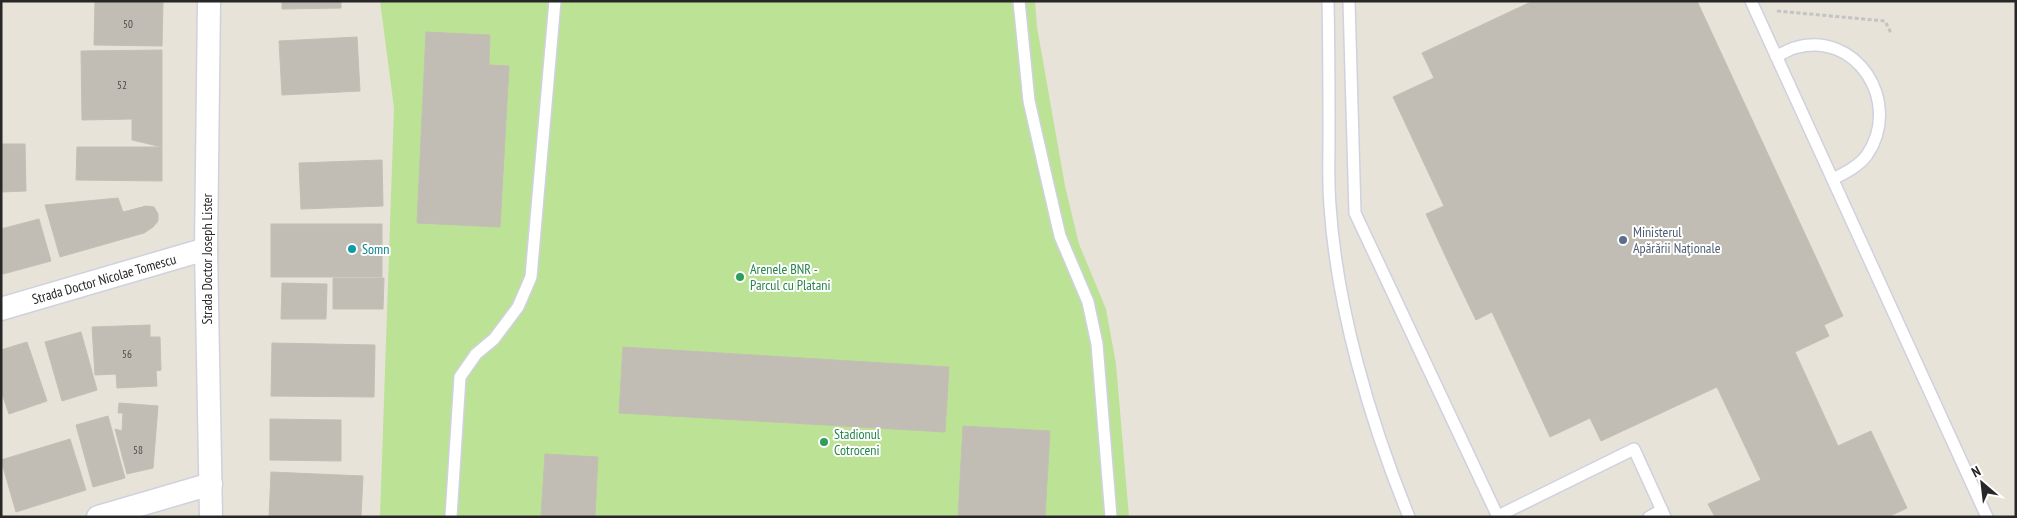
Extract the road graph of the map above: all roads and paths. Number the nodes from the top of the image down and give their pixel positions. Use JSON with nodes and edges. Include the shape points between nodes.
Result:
{"nodes":[{"id":1,"x":209,"y":1,"type":"edge"},
{"id":2,"x":555,"y":1,"type":"edge"},
{"id":3,"x":1019,"y":1,"type":"edge"},
{"id":4,"x":1328,"y":1,"type":"edge"},
{"id":5,"x":1349,"y":1,"type":"edge"},
{"id":6,"x":1752,"y":5,"type":"edge"},
{"id":7,"x":1891,"y":33,"type":"dead end"},
{"id":8,"x":1776,"y":56,"type":"junction"},
{"id":9,"x":1832,"y":179,"type":"junction"},
{"id":10,"x":206,"y":249,"type":"junction"},
{"id":11,"x":1,"y":309,"type":"edge"},
{"id":12,"x":211,"y":484,"type":"junction"},
{"id":13,"x":1664,"y":513,"type":"edge"},
{"id":14,"x":98,"y":517,"type":"edge"},
{"id":15,"x":210,"y":517,"type":"edge"},
{"id":16,"x":451,"y":517,"type":"edge"},
{"id":17,"x":1111,"y":517,"type":"edge"},
{"id":18,"x":1409,"y":517,"type":"edge"},
{"id":19,"x":1498,"y":517,"type":"edge"},
{"id":20,"x":1649,"y":517,"type":"edge"},
{"id":21,"x":1987,"y":517,"type":"edge"}],
"edges":[{"from":1,"to":10,"type":"street","name":"Strada Doctor Joseph Lister"},
{"from":2,"to":16,"type":"lane","via":[[531,277],[518,306],[460,377]]},
{"from":3,"to":17,"type":"lane","via":[[1029,101],[1060,236],[1088,302],[1096,344]]},
{"from":4,"to":18,"type":"lane","via":[[1330,205],[1337,266],[1363,380]]},
{"from":5,"to":19,"type":"lane","via":[[1355,213]]},
{"from":6,"to":7,"type":"path","via":[[1885,21]]},
{"from":6,"to":8,"type":"lane"},
{"from":8,"to":9,"type":"lane"},
{"from":8,"to":9,"type":"lane","via":[[1794,48],[1815,45],[1836,49],[1855,60],[1869,76],[1878,95],[1881,116],[1877,137],[1866,156],[1850,170]]},
{"from":9,"to":21,"type":"lane"},
{"from":10,"to":11,"type":"street","name":"Strada Doctor Nicolae Tomescu"},
{"from":10,"to":12,"type":"street","name":"Strada Doctor Joseph Lister"},
{"from":12,"to":14,"type":"street"},
{"from":12,"to":15,"type":"street","name":"Strada Doctor Joseph Lister"},
{"from":13,"to":19,"type":"lane","via":[[1634,448]]},
{"from":13,"to":20,"type":"lane"}]}
